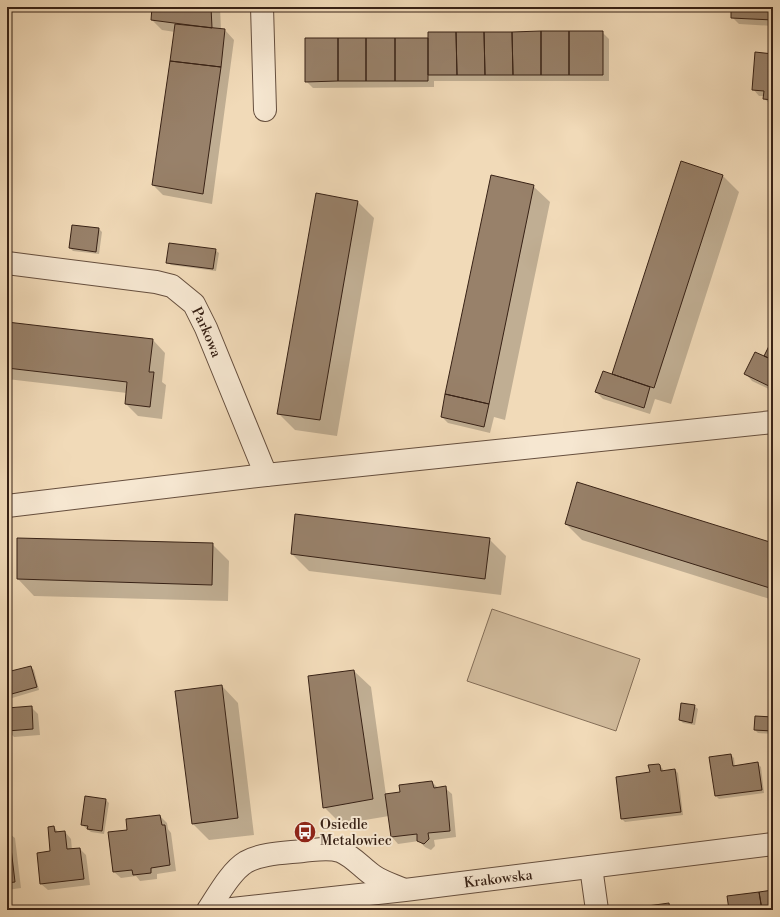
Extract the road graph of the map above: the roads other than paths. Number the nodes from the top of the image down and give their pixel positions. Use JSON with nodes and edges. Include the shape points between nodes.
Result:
{"nodes":[{"id":1,"x":262,"y":7,"type":"edge"},
{"id":2,"x":265,"y":110,"type":"dead end"},
{"id":3,"x":7,"y":263,"type":"edge"},
{"id":4,"x":773,"y":422,"type":"edge"},
{"id":5,"x":266,"y":475,"type":"junction"},
{"id":6,"x":7,"y":506,"type":"edge"},
{"id":7,"x":773,"y":844,"type":"edge"},
{"id":8,"x":591,"y":867,"type":"junction"},
{"id":9,"x":405,"y":890,"type":"junction"},
{"id":10,"x":381,"y":901,"type":"edge"},
{"id":11,"x":342,"y":903,"type":"edge"},
{"id":12,"x":208,"y":910,"type":"edge"},
{"id":13,"x":223,"y":910,"type":"edge"},
{"id":14,"x":597,"y":910,"type":"edge"}],
"edges":[{"from":1,"to":2,"type":"street"},
{"from":3,"to":5,"type":"street","name":"Parkowa","via":[[156,282],[172,286],[194,304]]},
{"from":4,"to":5,"type":"street"},
{"from":5,"to":6,"type":"street"},
{"from":7,"to":8,"type":"street","name":"Krakowska"},
{"from":8,"to":9,"type":"street","name":"Krakowska"},
{"from":8,"to":14,"type":"street"},
{"from":9,"to":10,"type":"street","name":"Krakowska"},
{"from":9,"to":12,"type":"street","via":[[374,876],[339,851],[326,849],[285,853],[253,859],[246,863],[233,875]]},
{"from":10,"to":11,"type":"street","name":"Krakowska"},
{"from":11,"to":13,"type":"street","name":"Krakowska"}]}
